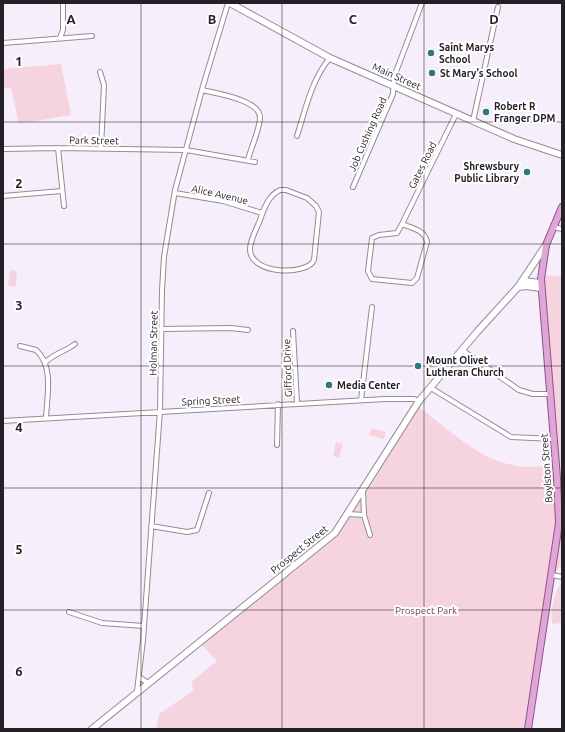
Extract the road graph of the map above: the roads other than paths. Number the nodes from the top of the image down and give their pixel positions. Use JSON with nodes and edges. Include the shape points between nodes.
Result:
{"nodes":[{"id":1,"x":63,"y":3,"type":"edge"},
{"id":2,"x":229,"y":3,"type":"edge"},
{"id":3,"x":422,"y":3,"type":"edge"},
{"id":4,"x":498,"y":6,"type":"dead end"},
{"id":5,"x":92,"y":36,"type":"dead end"},
{"id":6,"x":60,"y":38,"type":"junction"},
{"id":7,"x":3,"y":43,"type":"edge"},
{"id":8,"x":330,"y":58,"type":"junction"},
{"id":9,"x":100,"y":72,"type":"dead end"},
{"id":10,"x":394,"y":86,"type":"junction"},
{"id":11,"x":202,"y":90,"type":"junction"},
{"id":12,"x":456,"y":114,"type":"junction"},
{"id":13,"x":473,"y":121,"type":"junction"},
{"id":14,"x":297,"y":136,"type":"dead end"},
{"id":15,"x":58,"y":148,"type":"junction"},
{"id":16,"x":101,"y":148,"type":"junction"},
{"id":17,"x":3,"y":149,"type":"edge"},
{"id":18,"x":186,"y":150,"type":"junction"},
{"id":19,"x":562,"y":155,"type":"edge"},
{"id":20,"x":248,"y":160,"type":"junction"},
{"id":21,"x":255,"y":162,"type":"dead end"},
{"id":22,"x":353,"y":187,"type":"dead end"},
{"id":23,"x":62,"y":191,"type":"junction"},
{"id":24,"x":175,"y":193,"type":"junction"},
{"id":25,"x":3,"y":196,"type":"edge"},
{"id":26,"x":64,"y":206,"type":"dead end"},
{"id":27,"x":562,"y":207,"type":"edge"},
{"id":28,"x":262,"y":213,"type":"junction"},
{"id":29,"x":402,"y":224,"type":"junction"},
{"id":30,"x":553,"y":227,"type":"junction"},
{"id":31,"x":562,"y":230,"type":"edge"},
{"id":32,"x":546,"y":245,"type":"junction"},
{"id":33,"x":522,"y":281,"type":"junction"},
{"id":34,"x":541,"y":286,"type":"junction"},
{"id":35,"x":518,"y":287,"type":"junction"},
{"id":36,"x":372,"y":307,"type":"dead end"},
{"id":37,"x":161,"y":329,"type":"junction"},
{"id":38,"x":248,"y":330,"type":"dead end"},
{"id":39,"x":293,"y":331,"type":"dead end"},
{"id":40,"x":75,"y":344,"type":"dead end"},
{"id":41,"x":20,"y":346,"type":"dead end"},
{"id":42,"x":462,"y":350,"type":"junction"},
{"id":43,"x":45,"y":363,"type":"junction"},
{"id":44,"x":431,"y":388,"type":"junction"},
{"id":45,"x":550,"y":394,"type":"junction"},
{"id":46,"x":361,"y":400,"type":"junction"},
{"id":47,"x":419,"y":401,"type":"junction"},
{"id":48,"x":296,"y":403,"type":"junction"},
{"id":49,"x":278,"y":404,"type":"junction"},
{"id":50,"x":160,"y":411,"type":"junction"},
{"id":51,"x":46,"y":418,"type":"junction"},
{"id":52,"x":3,"y":421,"type":"edge"},
{"id":53,"x":554,"y":439,"type":"junction"},
{"id":54,"x":277,"y":445,"type":"dead end"},
{"id":55,"x":363,"y":488,"type":"junction"},
{"id":56,"x":209,"y":493,"type":"dead end"},
{"id":57,"x":348,"y":514,"type":"junction"},
{"id":58,"x":364,"y":515,"type":"junction"},
{"id":59,"x":151,"y":526,"type":"junction"},
{"id":60,"x":370,"y":535,"type":"dead end"},
{"id":61,"x":552,"y":575,"type":"junction"},
{"id":62,"x":562,"y":577,"type":"edge"},
{"id":63,"x":69,"y":612,"type":"dead end"},
{"id":64,"x":144,"y":626,"type":"junction"},
{"id":65,"x":139,"y":678,"type":"junction"},
{"id":66,"x":148,"y":683,"type":"junction"},
{"id":67,"x":137,"y":691,"type":"junction"},
{"id":68,"x":92,"y":729,"type":"edge"},
{"id":69,"x":528,"y":729,"type":"edge"}],
"edges":[{"from":1,"to":6,"type":"street","via":[[63,30]]},
{"from":2,"to":8,"type":"street","name":"Main Street"},
{"from":2,"to":11,"type":"street","name":"Holman Street"},
{"from":3,"to":10,"type":"street","name":"Job Cushing Road","via":[[394,78]]},
{"from":4,"to":13,"type":"street"},
{"from":5,"to":6,"type":"street"},
{"from":6,"to":7,"type":"street"},
{"from":8,"to":10,"type":"street","name":"Main Street"},
{"from":8,"to":14,"type":"street","via":[[316,83]]},
{"from":9,"to":16,"type":"street","via":[[104,84]]},
{"from":10,"to":12,"type":"street","name":"Main Street"},
{"from":10,"to":22,"type":"street","name":"Job Cushing Road","via":[[393,94]]},
{"from":11,"to":18,"type":"street","name":"Holman Street"},
{"from":11,"to":20,"type":"street","via":[[247,102],[256,109],[260,118]]},
{"from":12,"to":13,"type":"street","name":"Main Street"},
{"from":12,"to":29,"type":"street","name":"Gates Road"},
{"from":13,"to":19,"type":"street","name":"Main Street","via":[[514,139]]},
{"from":15,"to":16,"type":"street","name":"Park Street"},
{"from":15,"to":17,"type":"street","name":"Park Street"},
{"from":15,"to":23,"type":"street"},
{"from":16,"to":18,"type":"street","name":"Park Street"},
{"from":18,"to":20,"type":"street","name":"Park Street"},
{"from":18,"to":24,"type":"street","name":"Holman Street"},
{"from":20,"to":21,"type":"street","name":"Park Street"},
{"from":23,"to":25,"type":"street"},
{"from":23,"to":26,"type":"street"},
{"from":24,"to":28,"type":"street","name":"Alice Avenue","via":[[223,201]]},
{"from":24,"to":37,"type":"street","name":"Holman Street","via":[[163,268]]},
{"from":27,"to":30,"type":"main road","name":"Boylston Street"},
{"from":28,"to":28,"type":"street","via":[[250,246],[255,262],[261,267],[271,269],[302,270],[311,265],[317,250],[319,212],[313,202],[286,190],[280,190],[271,196]]},
{"from":29,"to":29,"type":"street","name":"Gates Road","via":[[397,233],[372,238],[368,271],[372,279],[412,282],[417,278],[427,243],[426,238],[421,232]]},
{"from":30,"to":31,"type":"street"},
{"from":30,"to":32,"type":"main road","name":"Boylston Street"},
{"from":32,"to":33,"type":"street","name":"Prospect Street"},
{"from":32,"to":34,"type":"main road","name":"Boylston Street"},
{"from":33,"to":34,"type":"street"},
{"from":33,"to":35,"type":"street","name":"Prospect Street"},
{"from":34,"to":35,"type":"street"},
{"from":34,"to":45,"type":"main road","name":"Boylston Street"},
{"from":35,"to":42,"type":"street","name":"Prospect Street"},
{"from":36,"to":46,"type":"street"},
{"from":37,"to":38,"type":"street"},
{"from":37,"to":50,"type":"street","name":"Holman Street"},
{"from":39,"to":48,"type":"street","name":"Gifford Drive"},
{"from":40,"to":43,"type":"street","via":[[65,352],[48,358]]},
{"from":41,"to":43,"type":"street","via":[[36,350]]},
{"from":42,"to":44,"type":"street","name":"Prospect Street"},
{"from":42,"to":45,"type":"street","via":[[520,390],[533,394]]},
{"from":43,"to":51,"type":"street","via":[[48,374]]},
{"from":44,"to":47,"type":"street","name":"Prospect Street"},
{"from":44,"to":53,"type":"street","via":[[511,437]]},
{"from":45,"to":53,"type":"main road","name":"Boylston Street"},
{"from":46,"to":47,"type":"street","name":"Spring Street","via":[[397,398]]},
{"from":46,"to":48,"type":"street","name":"Spring Street"},
{"from":47,"to":55,"type":"street","name":"Prospect Street"},
{"from":48,"to":49,"type":"street","name":"Spring Street"},
{"from":49,"to":50,"type":"street","name":"Spring Street"},
{"from":49,"to":54,"type":"street"},
{"from":50,"to":51,"type":"street","name":"Spring Street"},
{"from":50,"to":59,"type":"street","name":"Holman Street"},
{"from":51,"to":52,"type":"street","name":"Spring Street"},
{"from":53,"to":61,"type":"main road","name":"Boylston Street","via":[[559,523]]},
{"from":55,"to":57,"type":"street","name":"Prospect Street"},
{"from":55,"to":58,"type":"street"},
{"from":56,"to":59,"type":"street","via":[[197,530],[187,532]]},
{"from":57,"to":58,"type":"street"},
{"from":57,"to":66,"type":"street","name":"Prospect Street","via":[[328,540]]},
{"from":58,"to":60,"type":"street"},
{"from":59,"to":64,"type":"street","name":"Holman Street"},
{"from":61,"to":62,"type":"street"},
{"from":61,"to":69,"type":"main road","name":"Boylston Street"},
{"from":63,"to":64,"type":"street","via":[[99,622]]},
{"from":64,"to":65,"type":"street","name":"Holman Street"},
{"from":65,"to":66,"type":"street"},
{"from":65,"to":67,"type":"street","name":"Holman Street"},
{"from":66,"to":67,"type":"street","name":"Prospect Street"},
{"from":67,"to":68,"type":"street","name":"Prospect Street"}]}
